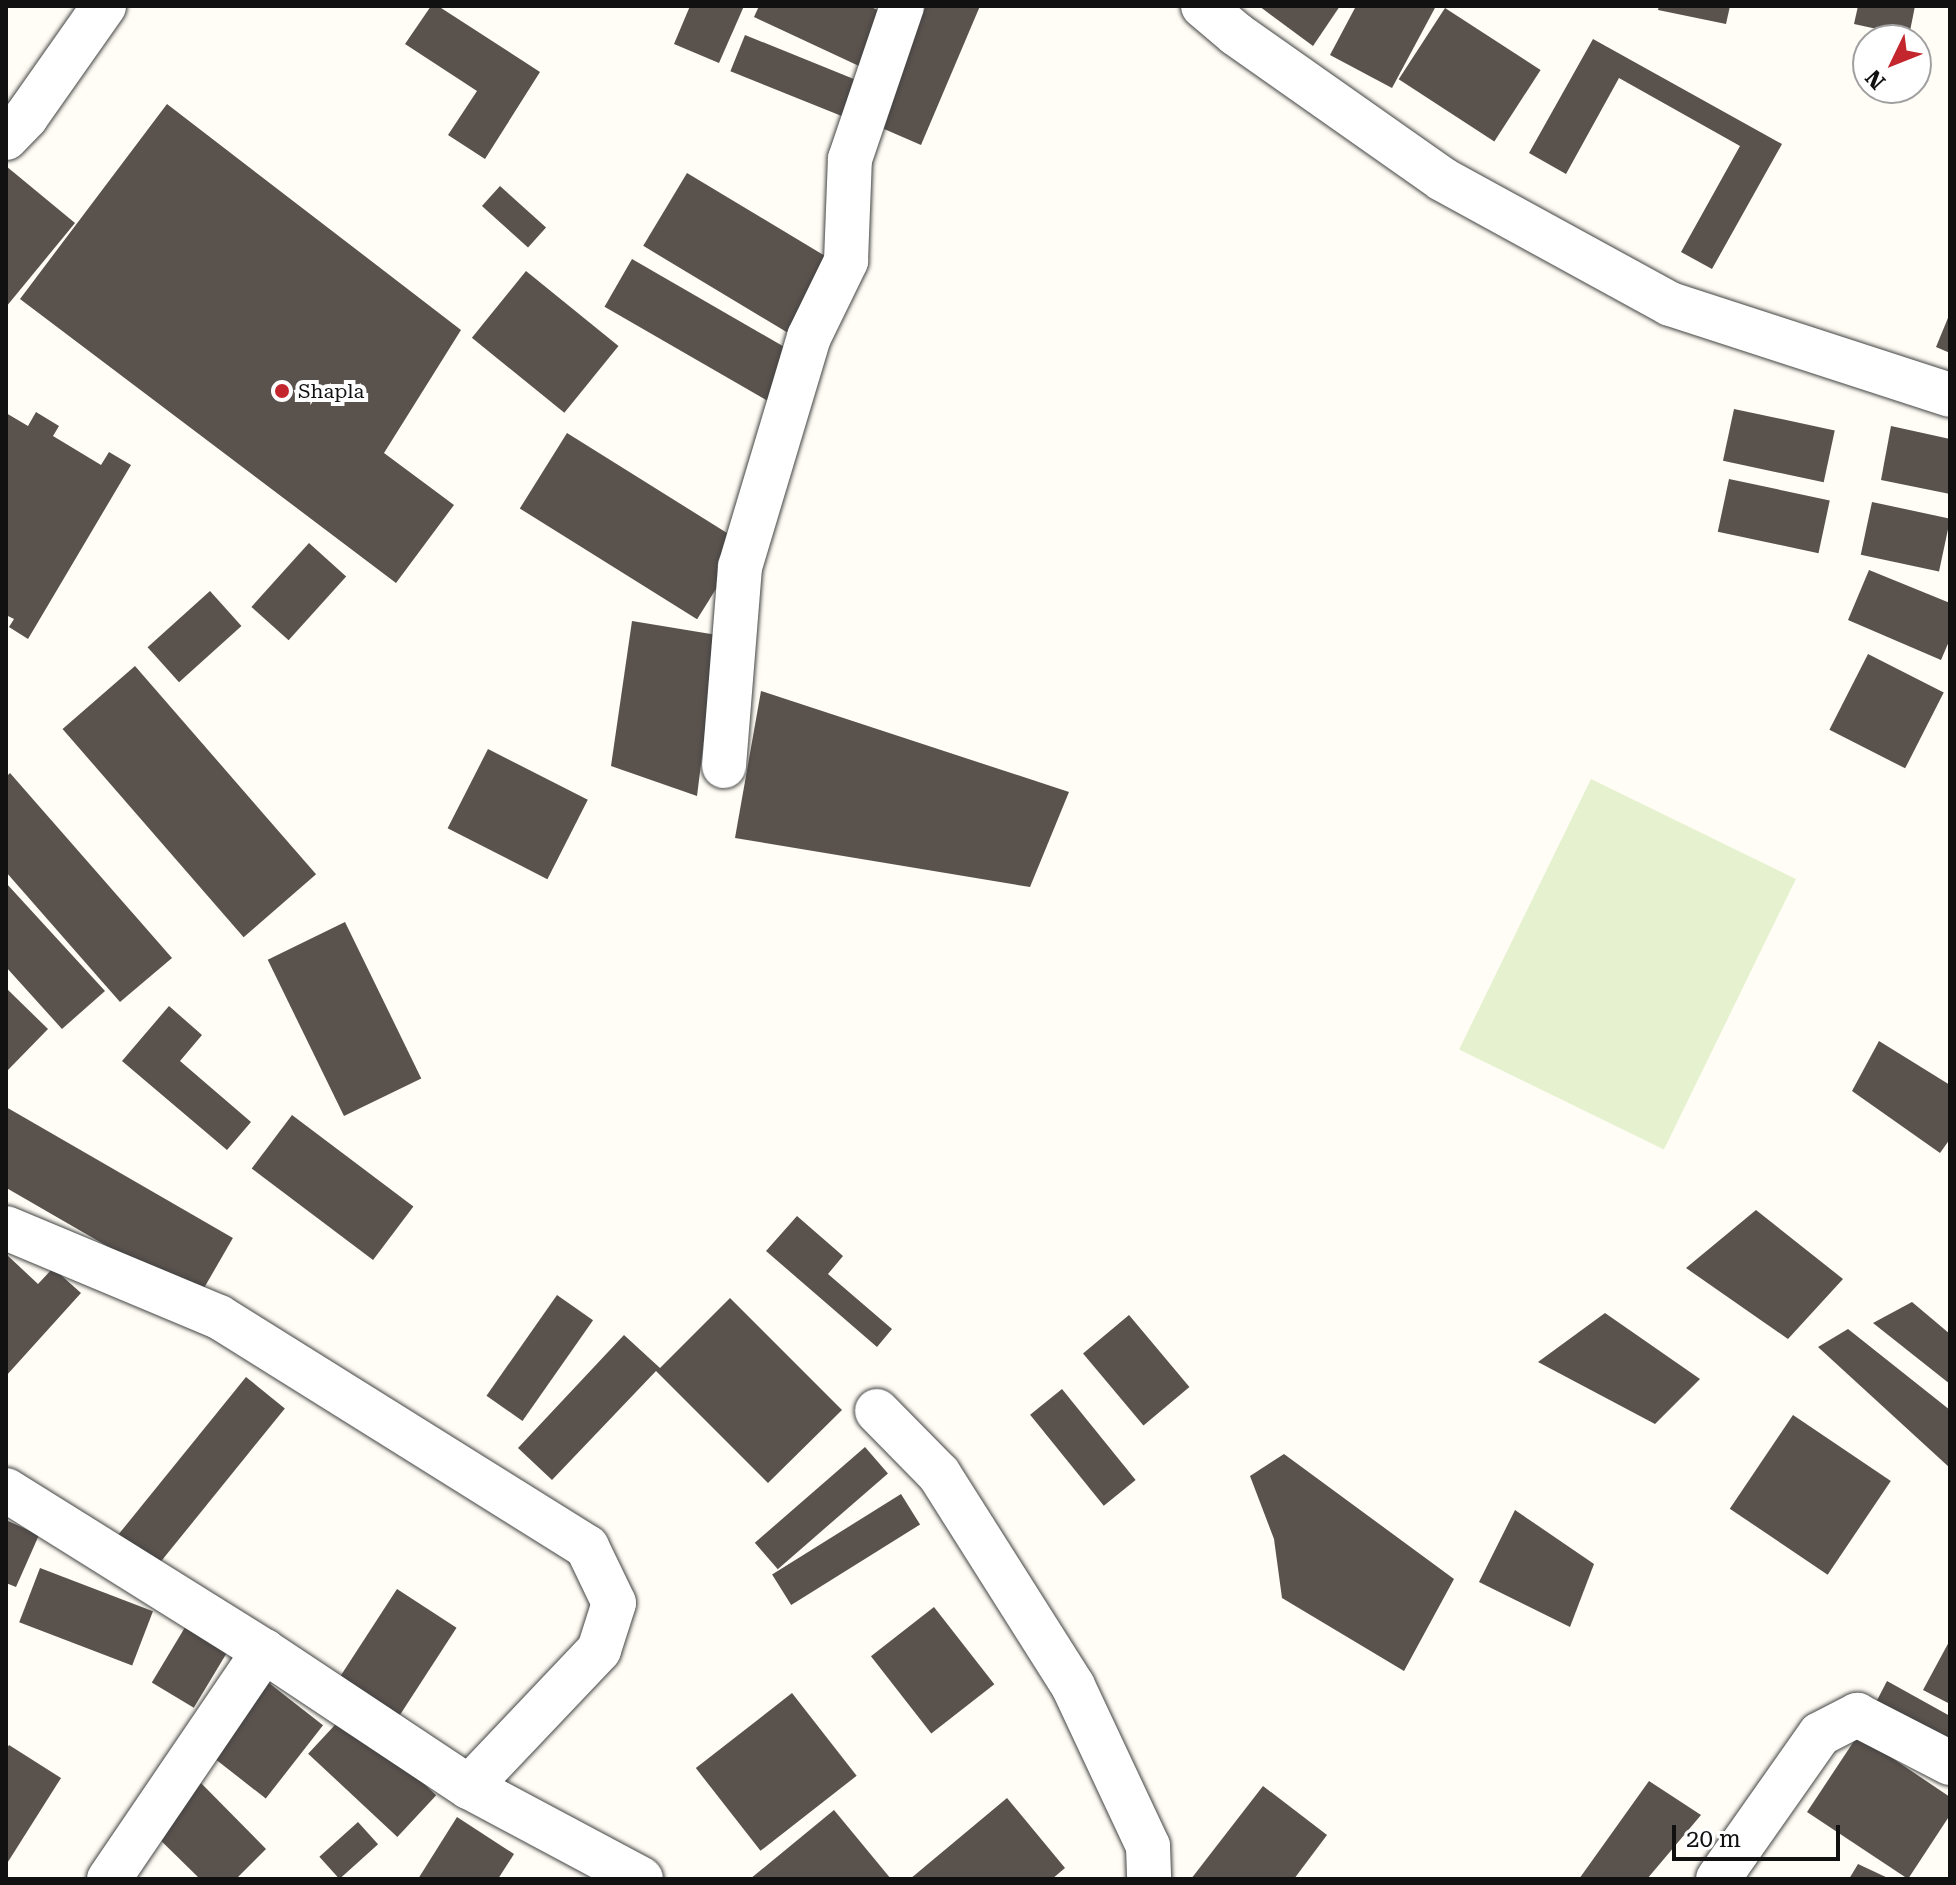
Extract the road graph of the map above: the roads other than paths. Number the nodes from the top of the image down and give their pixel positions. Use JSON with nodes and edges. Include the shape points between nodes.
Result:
{"nodes":[{"id":1,"x":104,"y":6,"type":"edge"},
{"id":2,"x":902,"y":6,"type":"edge"},
{"id":3,"x":1203,"y":6,"type":"edge"},
{"id":4,"x":6,"y":138,"type":"edge"},
{"id":5,"x":1950,"y":395,"type":"edge"},
{"id":6,"x":724,"y":766,"type":"dead end"},
{"id":7,"x":6,"y":1228,"type":"edge"},
{"id":8,"x":877,"y":1411,"type":"dead end"},
{"id":9,"x":6,"y":1490,"type":"edge"},
{"id":10,"x":264,"y":1651,"type":"junction"},
{"id":11,"x":1950,"y":1763,"type":"edge"},
{"id":12,"x":469,"y":1787,"type":"junction"},
{"id":13,"x":109,"y":1879,"type":"edge"},
{"id":14,"x":641,"y":1879,"type":"edge"},
{"id":15,"x":1149,"y":1879,"type":"edge"},
{"id":16,"x":1718,"y":1879,"type":"edge"}],
"edges":[{"from":1,"to":4,"type":"street"},
{"from":2,"to":6,"type":"street","via":[[850,159],[846,261],[809,337],[740,567]]},
{"from":3,"to":5,"type":"street","via":[[1442,179],[1670,304]]},
{"from":7,"to":12,"type":"street","via":[[219,1317],[587,1547],[614,1603],[599,1650]]},
{"from":8,"to":15,"type":"street","via":[[939,1474],[1073,1686],[1148,1846]]},
{"from":9,"to":10,"type":"street"},
{"from":10,"to":12,"type":"street"},
{"from":10,"to":13,"type":"street"},
{"from":11,"to":16,"type":"street","via":[[1857,1715],[1820,1734]]},
{"from":12,"to":14,"type":"street"}]}
